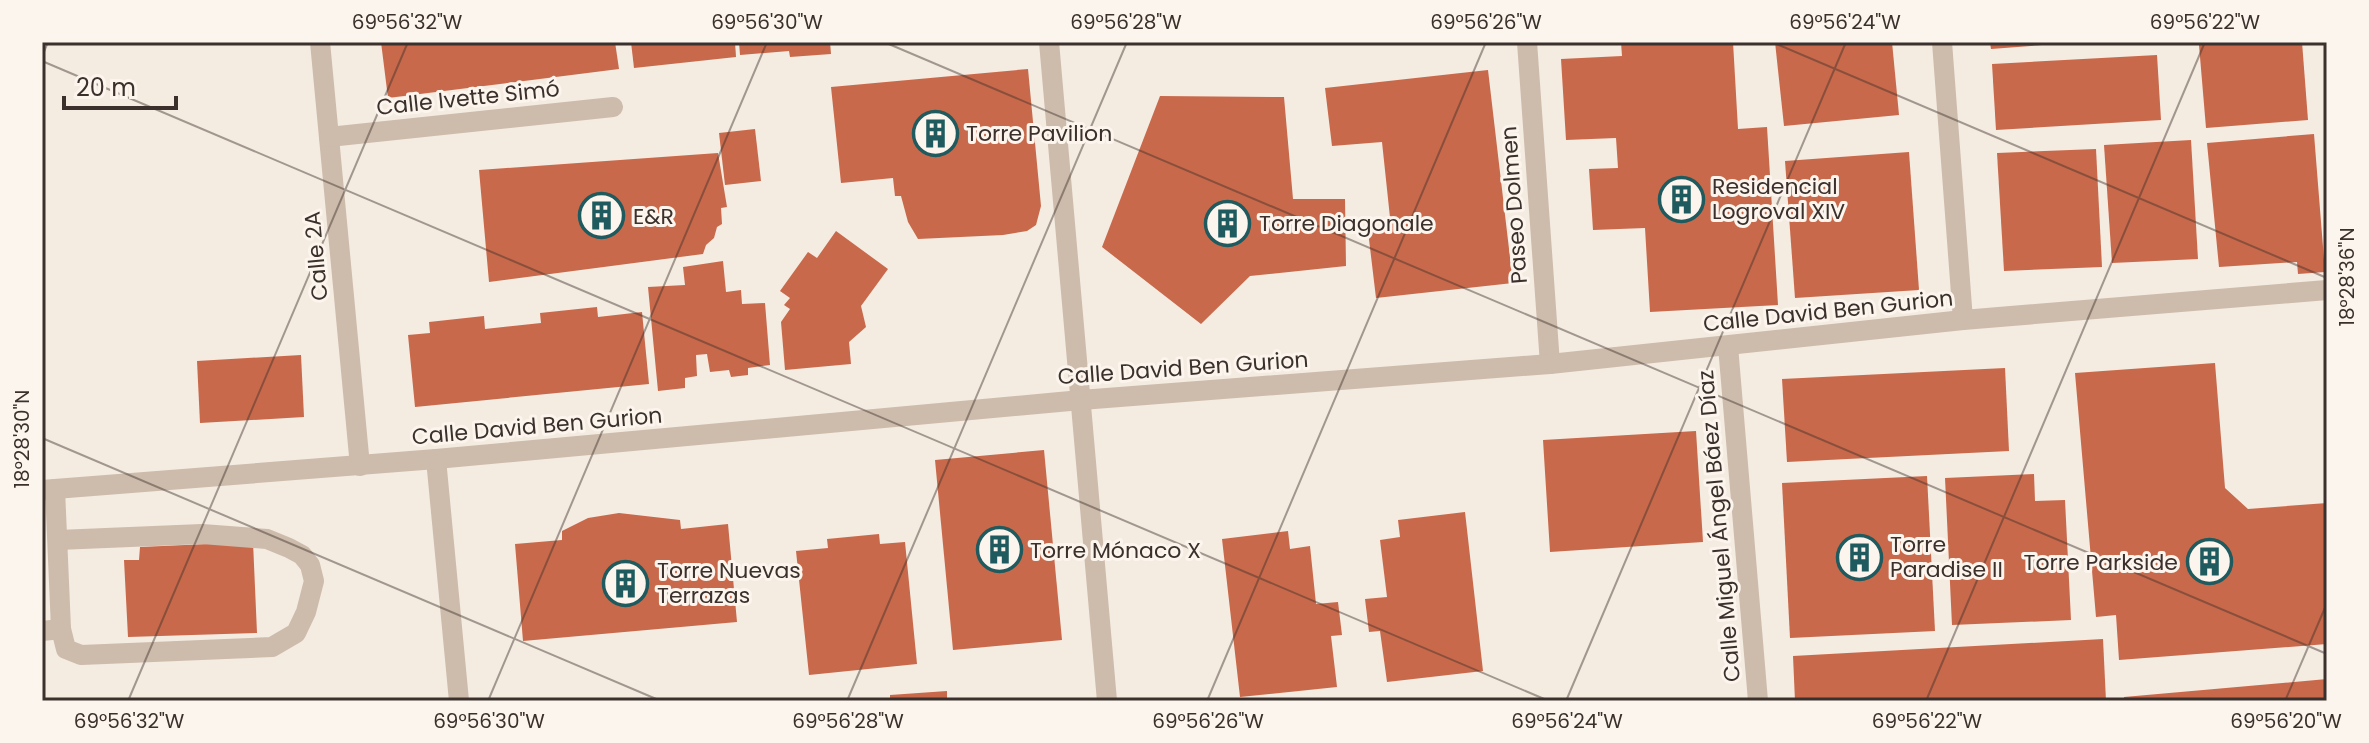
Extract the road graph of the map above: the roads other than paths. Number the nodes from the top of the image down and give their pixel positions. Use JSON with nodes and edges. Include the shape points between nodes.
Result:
{"nodes":[{"id":1,"x":320,"y":42,"type":"edge"},
{"id":2,"x":1049,"y":42,"type":"edge"},
{"id":3,"x":1527,"y":42,"type":"edge"},
{"id":4,"x":1942,"y":42,"type":"edge"},
{"id":5,"x":613,"y":107,"type":"dead end"},
{"id":6,"x":329,"y":137,"type":"junction"},
{"id":7,"x":2327,"y":290,"type":"edge"},
{"id":8,"x":1963,"y":320,"type":"junction"},
{"id":9,"x":1728,"y":346,"type":"junction"},
{"id":10,"x":1550,"y":364,"type":"junction"},
{"id":11,"x":1081,"y":400,"type":"junction"},
{"id":12,"x":436,"y":459,"type":"junction"},
{"id":13,"x":360,"y":466,"type":"junction"},
{"id":14,"x":49,"y":489,"type":"edge"},
{"id":15,"x":58,"y":540,"type":"junction"},
{"id":16,"x":52,"y":630,"type":"edge"},
{"id":17,"x":459,"y":701,"type":"edge"},
{"id":18,"x":1107,"y":701,"type":"edge"},
{"id":19,"x":1758,"y":701,"type":"edge"}],
"edges":[{"from":1,"to":6,"type":"street","name":"Calle 2A"},
{"from":2,"to":11,"type":"street"},
{"from":3,"to":10,"type":"street","name":"Paseo Dolmen"},
{"from":4,"to":8,"type":"street"},
{"from":5,"to":6,"type":"street","name":"Calle Ivette Simó"},
{"from":6,"to":13,"type":"street","name":"Calle 2A"},
{"from":7,"to":8,"type":"street","name":"Calle David Ben Gurion"},
{"from":8,"to":9,"type":"street","name":"Calle David Ben Gurion"},
{"from":9,"to":10,"type":"street","name":"Calle David Ben Gurion"},
{"from":9,"to":19,"type":"street","name":"Calle Miguel Ángel Báez Díaz"},
{"from":10,"to":11,"type":"street","name":"Calle David Ben Gurion"},
{"from":11,"to":12,"type":"street","name":"Calle David Ben Gurion"},
{"from":11,"to":18,"type":"street"},
{"from":12,"to":13,"type":"street","name":"Calle David Ben Gurion"},
{"from":12,"to":17,"type":"street"},
{"from":13,"to":14,"type":"street","name":"Calle David Ben Gurion"},
{"from":14,"to":15,"type":"street"},
{"from":15,"to":16,"type":"street"},
{"from":15,"to":16,"type":"street","via":[[202,534],[267,539],[302,555],[314,581],[296,633],[272,647],[81,655],[66,649]]}]}
